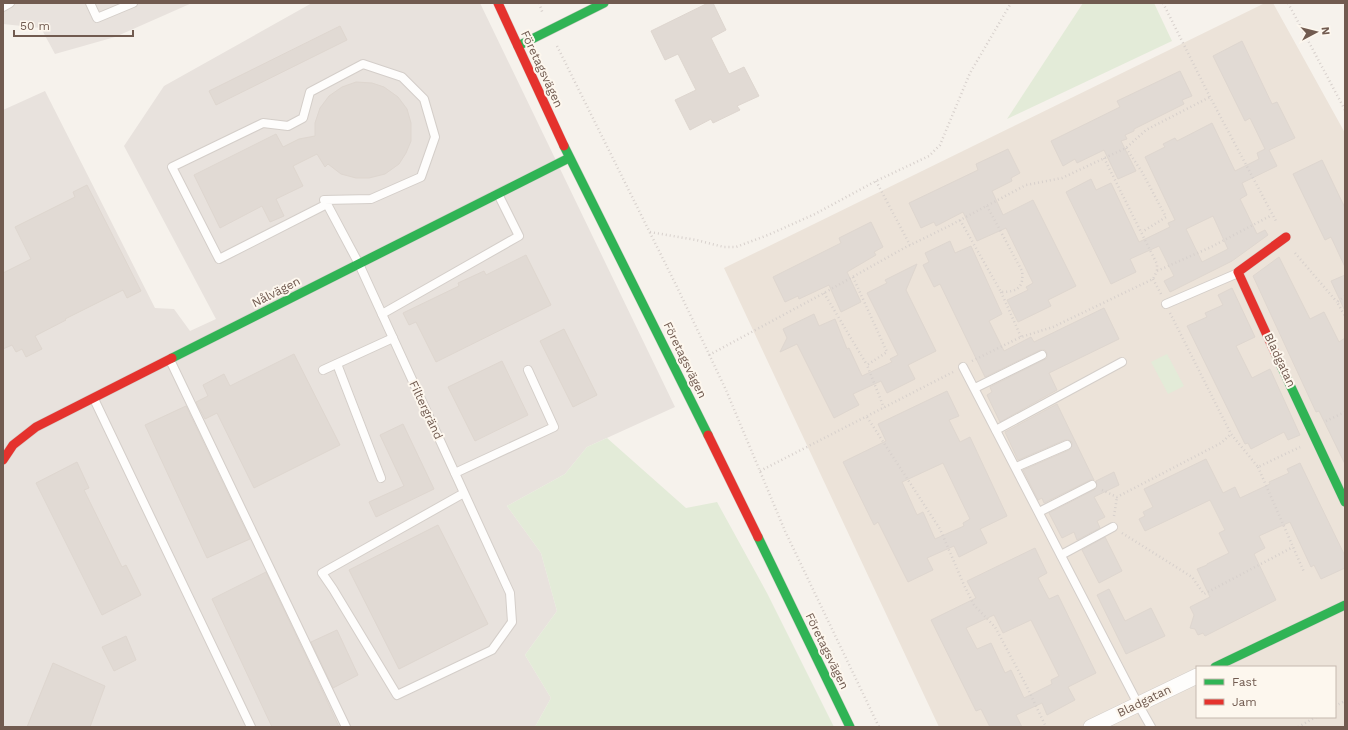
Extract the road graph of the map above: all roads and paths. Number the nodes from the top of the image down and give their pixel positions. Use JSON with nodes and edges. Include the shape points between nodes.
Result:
{"nodes":[{"id":1,"x":10,"y":3,"type":"edge"},
{"id":2,"x":90,"y":3,"type":"edge"},
{"id":3,"x":133,"y":3,"type":"edge"},
{"id":4,"x":498,"y":3,"type":"edge"},
{"id":5,"x":539,"y":3,"type":"edge"},
{"id":6,"x":604,"y":3,"type":"edge"},
{"id":7,"x":1011,"y":3,"type":"edge"},
{"id":8,"x":1163,"y":3,"type":"edge"},
{"id":9,"x":1288,"y":3,"type":"edge"},
{"id":10,"x":3,"y":8,"type":"edge"},
{"id":11,"x":550,"y":30,"type":"junction"},
{"id":12,"x":518,"y":46,"type":"junction"},
{"id":13,"x":1210,"y":97,"type":"junction"},
{"id":14,"x":1345,"y":110,"type":"edge"},
{"id":15,"x":1126,"y":148,"type":"junction"},
{"id":16,"x":569,"y":158,"type":"junction"},
{"id":17,"x":1104,"y":158,"type":"junction"},
{"id":18,"x":876,"y":181,"type":"junction"},
{"id":19,"x":498,"y":194,"type":"junction"},
{"id":20,"x":327,"y":204,"type":"junction"},
{"id":21,"x":987,"y":206,"type":"junction"},
{"id":22,"x":1272,"y":215,"type":"junction"},
{"id":23,"x":960,"y":220,"type":"junction"},
{"id":24,"x":650,"y":232,"type":"junction"},
{"id":25,"x":1142,"y":232,"type":"junction"},
{"id":26,"x":1286,"y":237,"type":"junction"},
{"id":27,"x":910,"y":245,"type":"junction"},
{"id":28,"x":359,"y":264,"type":"junction"},
{"id":29,"x":1157,"y":272,"type":"junction"},
{"id":30,"x":1238,"y":272,"type":"junction"},
{"id":31,"x":853,"y":277,"type":"junction"},
{"id":32,"x":1153,"y":279,"type":"junction"},
{"id":33,"x":1001,"y":292,"type":"junction"},
{"id":34,"x":824,"y":294,"type":"junction"},
{"id":35,"x":1345,"y":296,"type":"edge"},
{"id":36,"x":1337,"y":302,"type":"junction"},
{"id":37,"x":1166,"y":304,"type":"junction"},
{"id":38,"x":382,"y":314,"type":"junction"},
{"id":39,"x":1345,"y":316,"type":"edge"},
{"id":40,"x":1021,"y":337,"type":"junction"},
{"id":41,"x":393,"y":338,"type":"junction"},
{"id":42,"x":1042,"y":355,"type":"dead end"},
{"id":43,"x":709,"y":356,"type":"junction"},
{"id":44,"x":170,"y":360,"type":"junction"},
{"id":45,"x":1122,"y":362,"type":"dead end"},
{"id":46,"x":337,"y":364,"type":"junction"},
{"id":47,"x":867,"y":365,"type":"junction"},
{"id":48,"x":963,"y":367,"type":"junction"},
{"id":49,"x":323,"y":370,"type":"dead end"},
{"id":50,"x":528,"y":370,"type":"dead end"},
{"id":51,"x":975,"y":388,"type":"junction"},
{"id":52,"x":94,"y":398,"type":"junction"},
{"id":53,"x":884,"y":408,"type":"junction"},
{"id":54,"x":867,"y":417,"type":"junction"},
{"id":55,"x":996,"y":430,"type":"junction"},
{"id":56,"x":1231,"y":434,"type":"junction"},
{"id":57,"x":1316,"y":439,"type":"junction"},
{"id":58,"x":1067,"y":445,"type":"dead end"},
{"id":59,"x":3,"y":460,"type":"edge"},
{"id":60,"x":1016,"y":467,"type":"junction"},
{"id":61,"x":1258,"y":468,"type":"junction"},
{"id":62,"x":760,"y":471,"type":"junction"},
{"id":63,"x":455,"y":473,"type":"junction"},
{"id":64,"x":381,"y":478,"type":"dead end"},
{"id":65,"x":1092,"y":485,"type":"joint"},
{"id":66,"x":464,"y":493,"type":"junction"},
{"id":67,"x":1117,"y":497,"type":"junction"},
{"id":68,"x":1345,"y":502,"type":"edge"},
{"id":69,"x":1039,"y":512,"type":"junction"},
{"id":70,"x":1113,"y":527,"type":"junction"},
{"id":71,"x":1293,"y":547,"type":"junction"},
{"id":72,"x":1061,"y":555,"type":"junction"},
{"id":73,"x":1304,"y":572,"type":"dead end"},
{"id":74,"x":1345,"y":605,"type":"edge"},
{"id":75,"x":1218,"y":666,"type":"edge"},
{"id":76,"x":1196,"y":676,"type":"edge"},
{"id":77,"x":1345,"y":701,"type":"edge"},
{"id":78,"x":1138,"y":704,"type":"junction"},
{"id":79,"x":1336,"y":706,"type":"edge"},
{"id":80,"x":1314,"y":718,"type":"edge"},
{"id":81,"x":251,"y":727,"type":"edge"},
{"id":82,"x":346,"y":727,"type":"edge"},
{"id":83,"x":850,"y":727,"type":"edge"},
{"id":84,"x":879,"y":727,"type":"edge"},
{"id":85,"x":1046,"y":727,"type":"edge"},
{"id":86,"x":1091,"y":727,"type":"edge"},
{"id":87,"x":1151,"y":727,"type":"edge"},
{"id":88,"x":1298,"y":727,"type":"edge"}],
"edges":[{"from":1,"to":10,"type":"lane"},
{"from":2,"to":3,"type":"lane","via":[[97,18]]},
{"from":4,"to":12,"type":"street","name":"Företagsvägen"},
{"from":5,"to":11,"type":"path"},
{"from":6,"to":11,"type":"street"},
{"from":7,"to":18,"type":"path","via":[[970,73],[940,145],[929,156]]},
{"from":8,"to":13,"type":"path"},
{"from":9,"to":14,"type":"path"},
{"from":11,"to":12,"type":"street"},
{"from":11,"to":24,"type":"path"},
{"from":12,"to":16,"type":"street","name":"Företagsvägen"},
{"from":13,"to":15,"type":"path","via":[[1146,130]]},
{"from":13,"to":22,"type":"path"},
{"from":15,"to":17,"type":"path"},
{"from":15,"to":25,"type":"path","via":[[1166,217]]},
{"from":16,"to":19,"type":"street","name":"Nålvägen"},
{"from":16,"to":83,"type":"street","name":"Företagsvägen","via":[[738,494]]},
{"from":17,"to":21,"type":"path","via":[[1062,178],[1026,185]]},
{"from":17,"to":25,"type":"path"},
{"from":18,"to":24,"type":"path","via":[[815,214],[736,248]]},
{"from":18,"to":27,"type":"path"},
{"from":19,"to":28,"type":"street","name":"Nålvägen"},
{"from":19,"to":38,"type":"lane","via":[[518,236]]},
{"from":20,"to":20,"type":"lane","via":[[324,200],[371,199],[421,177],[434,137],[424,99],[402,77],[363,64],[310,92],[303,118],[293,124],[288,126],[263,122],[172,167],[219,259]]},
{"from":20,"to":28,"type":"lane","name":"Filtergränd"},
{"from":21,"to":23,"type":"path"},
{"from":21,"to":33,"type":"path","via":[[1022,271],[1023,280],[1020,286],[1016,290]]},
{"from":22,"to":26,"type":"path"},
{"from":22,"to":29,"type":"path"},
{"from":23,"to":27,"type":"path"},
{"from":23,"to":33,"type":"path"},
{"from":24,"to":43,"type":"path"},
{"from":25,"to":29,"type":"path","via":[[1157,264]]},
{"from":26,"to":30,"type":"street"},
{"from":26,"to":36,"type":"path","via":[[1295,252]]},
{"from":27,"to":31,"type":"path"},
{"from":28,"to":38,"type":"lane","name":"Filtergränd"},
{"from":28,"to":44,"type":"street","name":"Nålvägen"},
{"from":29,"to":32,"type":"path"},
{"from":30,"to":37,"type":"lane"},
{"from":30,"to":57,"type":"street","name":"Bladgatan"},
{"from":31,"to":34,"type":"path"},
{"from":31,"to":47,"type":"path","via":[[887,352]]},
{"from":32,"to":37,"type":"path"},
{"from":32,"to":40,"type":"path","via":[[1053,327]]},
{"from":33,"to":40,"type":"path"},
{"from":34,"to":43,"type":"path"},
{"from":34,"to":47,"type":"path"},
{"from":35,"to":36,"type":"path"},
{"from":36,"to":39,"type":"path"},
{"from":37,"to":56,"type":"path"},
{"from":38,"to":41,"type":"lane","name":"Filtergränd"},
{"from":40,"to":48,"type":"path"},
{"from":41,"to":46,"type":"lane"},
{"from":41,"to":63,"type":"lane","name":"Filtergränd"},
{"from":42,"to":51,"type":"lane"},
{"from":43,"to":62,"type":"path"},
{"from":44,"to":52,"type":"street","name":"Nålvägen"},
{"from":44,"to":82,"type":"lane"},
{"from":45,"to":55,"type":"lane"},
{"from":46,"to":49,"type":"lane"},
{"from":46,"to":64,"type":"lane"},
{"from":47,"to":53,"type":"path"},
{"from":48,"to":51,"type":"lane"},
{"from":48,"to":53,"type":"path"},
{"from":50,"to":63,"type":"lane","via":[[554,427]]},
{"from":51,"to":55,"type":"lane"},
{"from":52,"to":59,"type":"street","name":"Nålvägen","via":[[36,427],[13,445]]},
{"from":52,"to":81,"type":"lane"},
{"from":53,"to":54,"type":"path"},
{"from":54,"to":62,"type":"path"},
{"from":54,"to":85,"type":"path","via":[[940,529],[974,605],[995,627]]},
{"from":55,"to":60,"type":"lane"},
{"from":56,"to":61,"type":"path"},
{"from":56,"to":67,"type":"path","via":[[1221,443]]},
{"from":57,"to":61,"type":"path"},
{"from":57,"to":68,"type":"street","name":"Bladgatan"},
{"from":58,"to":60,"type":"lane"},
{"from":60,"to":69,"type":"lane"},
{"from":61,"to":71,"type":"path"},
{"from":62,"to":84,"type":"path","via":[[788,538]]},
{"from":63,"to":66,"type":"lane","name":"Filtergränd"},
{"from":65,"to":67,"type":"path"},
{"from":65,"to":69,"type":"lane"},
{"from":66,"to":66,"type":"lane","name":"Filtergränd","via":[[322,573],[397,695],[492,650],[512,622],[510,593]]},
{"from":67,"to":70,"type":"path"},
{"from":69,"to":72,"type":"lane"},
{"from":70,"to":71,"type":"path","via":[[1192,577],[1204,594]]},
{"from":70,"to":72,"type":"lane"},
{"from":71,"to":73,"type":"path"},
{"from":72,"to":78,"type":"lane"},
{"from":74,"to":75,"type":"street"},
{"from":76,"to":78,"type":"street","name":"Bladgatan"},
{"from":77,"to":79,"type":"path"},
{"from":78,"to":86,"type":"street","name":"Bladgatan"},
{"from":78,"to":87,"type":"lane"},
{"from":80,"to":88,"type":"path"}]}
